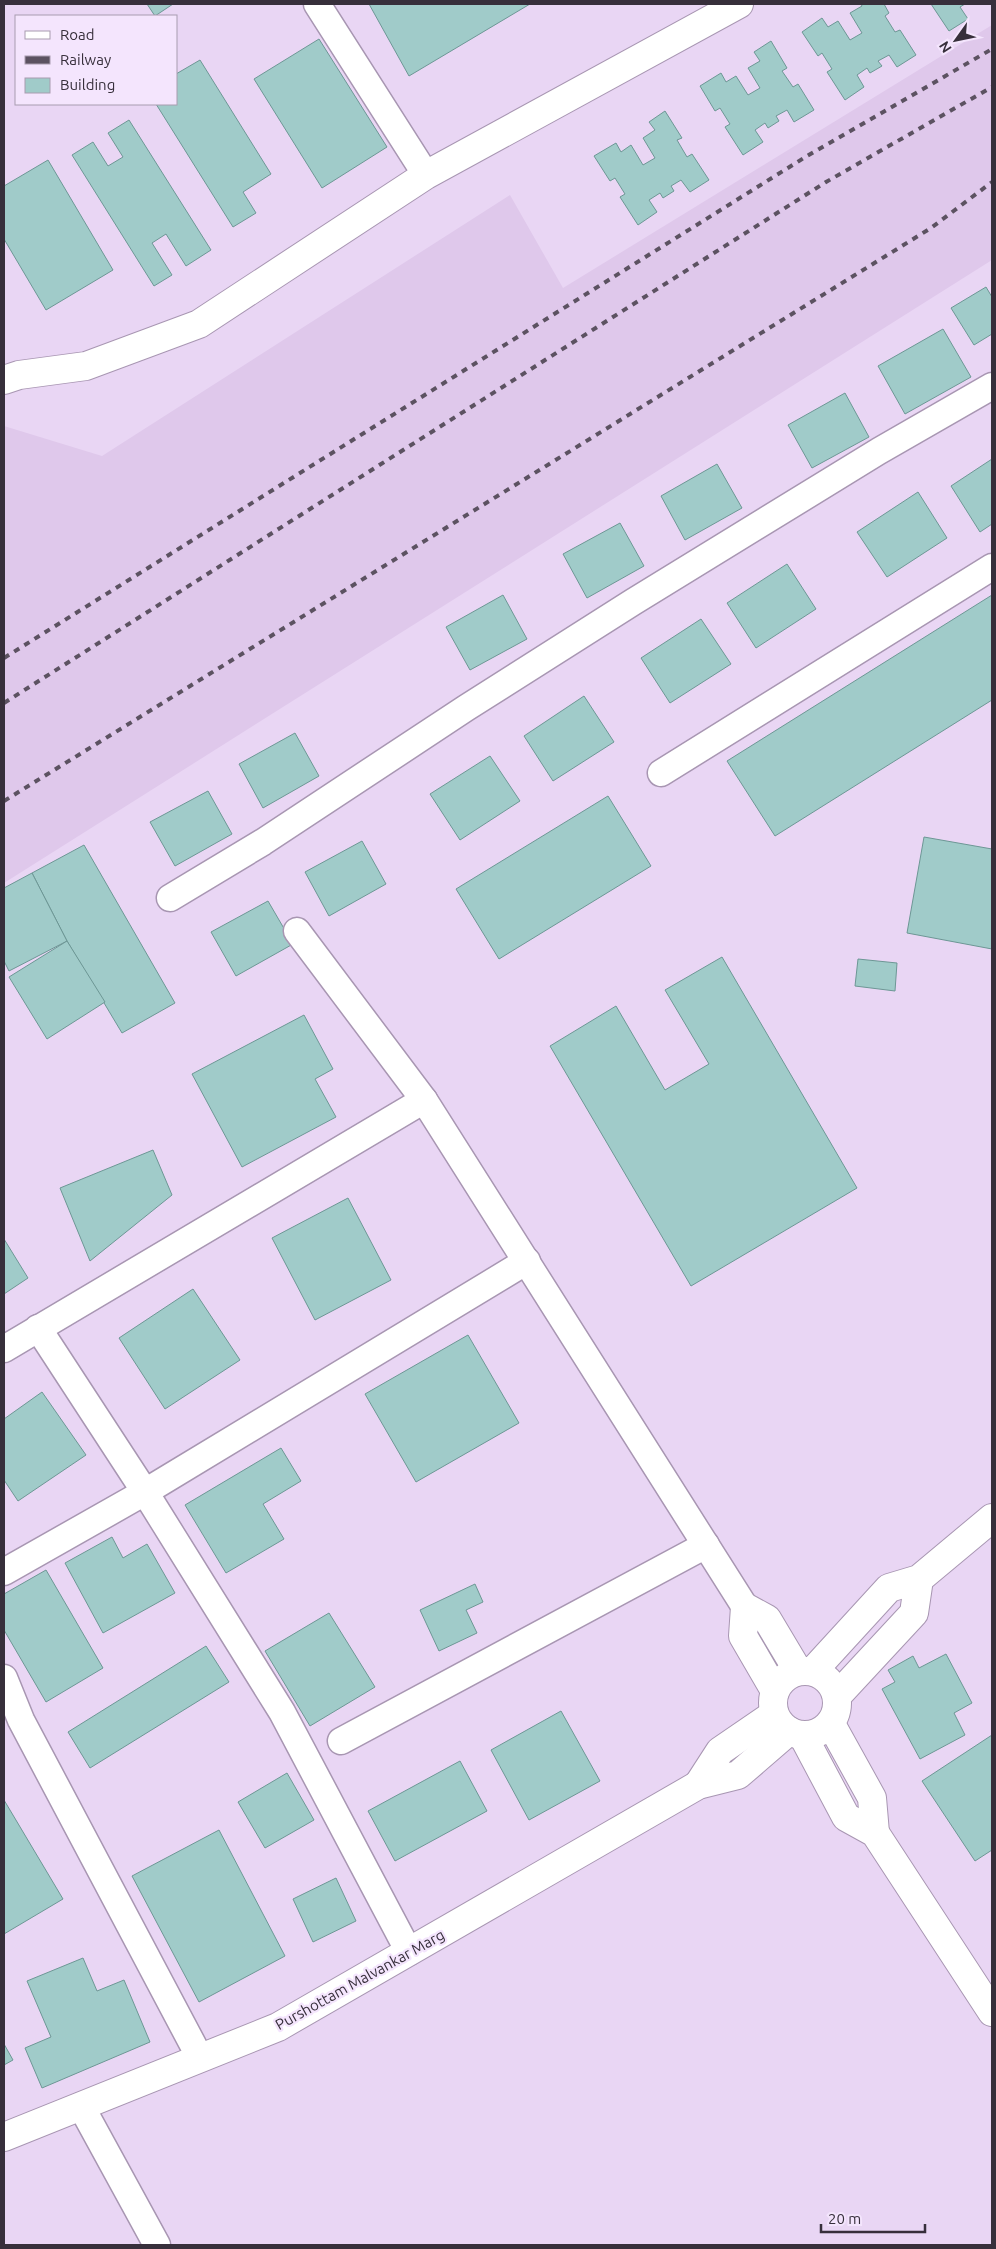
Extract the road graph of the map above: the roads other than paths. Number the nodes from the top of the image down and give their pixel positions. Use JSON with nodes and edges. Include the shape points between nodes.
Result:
{"nodes":[{"id":1,"x":317,"y":4,"type":"edge"},
{"id":2,"x":739,"y":4,"type":"edge"},
{"id":3,"x":426,"y":175,"type":"junction"},
{"id":4,"x":4,"y":380,"type":"edge"},
{"id":5,"x":992,"y":386,"type":"edge"},
{"id":6,"x":992,"y":567,"type":"edge"},
{"id":7,"x":661,"y":773,"type":"dead end"},
{"id":8,"x":170,"y":898,"type":"dead end"},
{"id":9,"x":297,"y":930,"type":"dead end"},
{"id":10,"x":424,"y":1100,"type":"junction"},
{"id":11,"x":526,"y":1261,"type":"junction"},
{"id":12,"x":38,"y":1328,"type":"junction"},
{"id":13,"x":4,"y":1350,"type":"edge"},
{"id":14,"x":145,"y":1492,"type":"junction"},
{"id":15,"x":992,"y":1518,"type":"edge"},
{"id":16,"x":706,"y":1545,"type":"junction"},
{"id":17,"x":4,"y":1572,"type":"edge"},
{"id":18,"x":919,"y":1579,"type":"junction"},
{"id":19,"x":745,"y":1607,"type":"junction"},
{"id":20,"x":806,"y":1671,"type":"junction"},
{"id":21,"x":4,"y":1678,"type":"edge"},
{"id":22,"x":837,"y":1696,"type":"junction"},
{"id":23,"x":786,"y":1718,"type":"junction"},
{"id":24,"x":831,"y":1724,"type":"junction"},
{"id":25,"x":12,"y":1725,"type":"edge"},
{"id":26,"x":341,"y":1741,"type":"dead end"},
{"id":27,"x":874,"y":1833,"type":"junction"},
{"id":28,"x":409,"y":1952,"type":"junction"},
{"id":29,"x":992,"y":2012,"type":"edge"},
{"id":30,"x":200,"y":2058,"type":"junction"},
{"id":31,"x":81,"y":2106,"type":"junction"},
{"id":32,"x":4,"y":2137,"type":"edge"},
{"id":33,"x":156,"y":2245,"type":"edge"}],
"edges":[{"from":1,"to":3,"type":"street"},
{"from":2,"to":3,"type":"street"},
{"from":3,"to":4,"type":"street","via":[[199,324],[86,366]]},
{"from":5,"to":8,"type":"street","via":[[879,451],[633,602],[263,842]]},
{"from":6,"to":7,"type":"street"},
{"from":9,"to":10,"type":"street"},
{"from":10,"to":11,"type":"street"},
{"from":10,"to":12,"type":"street"},
{"from":11,"to":14,"type":"street"},
{"from":11,"to":16,"type":"street"},
{"from":12,"to":13,"type":"street"},
{"from":12,"to":14,"type":"street"},
{"from":14,"to":17,"type":"street"},
{"from":14,"to":28,"type":"street","via":[[282,1712]]},
{"from":15,"to":18,"type":"street"},
{"from":16,"to":19,"type":"street"},
{"from":16,"to":26,"type":"street"},
{"from":18,"to":20,"type":"street","via":[[888,1588]]},
{"from":18,"to":22,"type":"street","via":[[914,1613]]},
{"from":19,"to":20,"type":"street","via":[[767,1619]]},
{"from":19,"to":23,"type":"street","via":[[743,1636]]},
{"from":20,"to":22,"type":"street","via":[[829,1680]]},
{"from":20,"to":23,"type":"street","via":[[784,1678]]},
{"from":21,"to":25,"type":"street"},
{"from":22,"to":24,"type":"street","via":[[838,1706]]},
{"from":23,"to":24,"type":"street","via":[[813,1735]]},
{"from":23,"to":27,"type":"street","via":[[846,1817]]},
{"from":23,"to":28,"type":"street","name":"Purshottam Malvankar Marg","via":[[738,1775],[698,1785]]},
{"from":24,"to":27,"type":"street","via":[[872,1798]]},
{"from":25,"to":30,"type":"street"},
{"from":27,"to":29,"type":"street"},
{"from":28,"to":30,"type":"street","name":"Purshottam Malvankar Marg","via":[[278,2027]]},
{"from":30,"to":31,"type":"street","name":"Purshottam Malvankar Marg"},
{"from":31,"to":32,"type":"street","name":"Purshottam Malvankar Marg"},
{"from":31,"to":33,"type":"street"}]}
